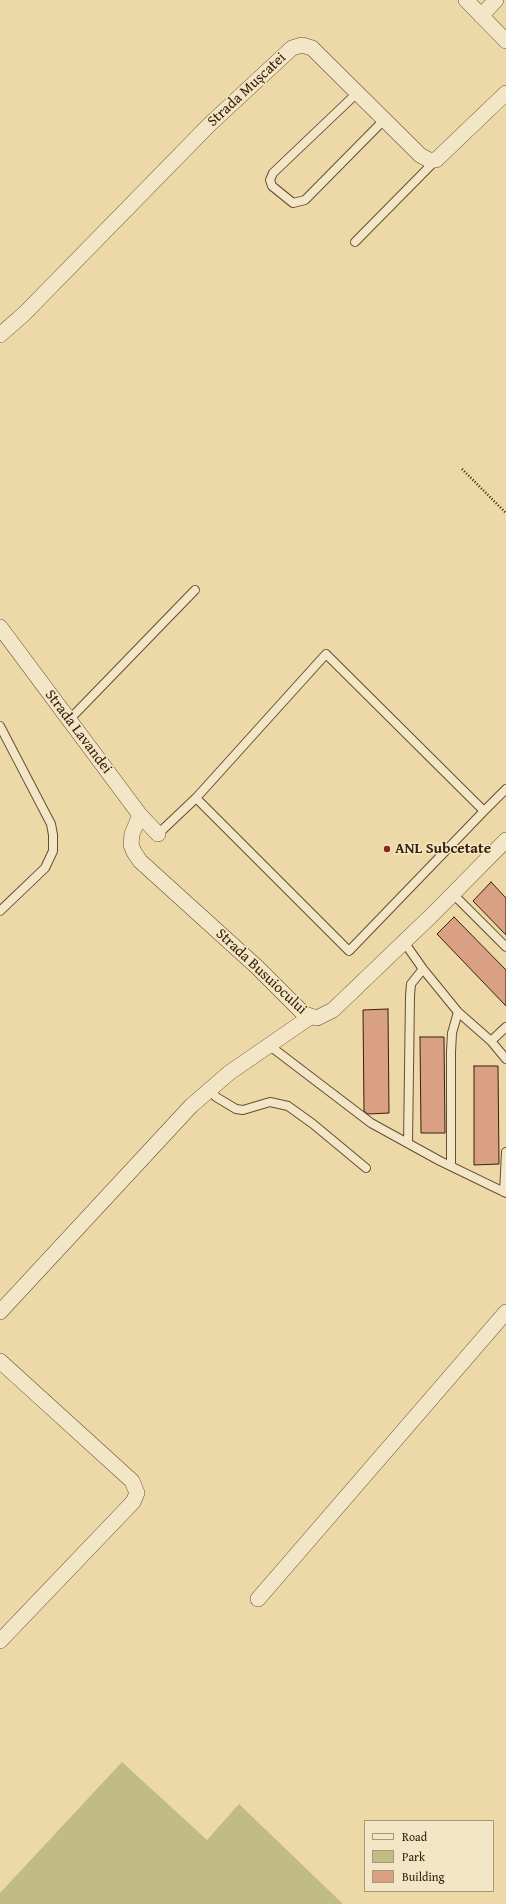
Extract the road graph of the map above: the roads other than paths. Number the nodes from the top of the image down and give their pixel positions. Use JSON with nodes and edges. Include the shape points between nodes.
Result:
{"nodes":[{"id":1,"x":466,"y":0,"type":"edge"},
{"id":2,"x":496,"y":0,"type":"edge"},
{"id":3,"x":481,"y":16,"type":"junction"},
{"id":4,"x":506,"y":41,"type":"edge"},
{"id":5,"x":357,"y":93,"type":"junction"},
{"id":6,"x":506,"y":94,"type":"edge"},
{"id":7,"x":384,"y":120,"type":"junction"},
{"id":8,"x":436,"y":160,"type":"junction"},
{"id":9,"x":355,"y":242,"type":"dead end"},
{"id":10,"x":0,"y":335,"type":"edge"},
{"id":11,"x":195,"y":590,"type":"dead end"},
{"id":12,"x":0,"y":627,"type":"edge"},
{"id":13,"x":69,"y":720,"type":"junction"},
{"id":14,"x":0,"y":726,"type":"edge"},
{"id":15,"x":506,"y":789,"type":"edge"},
{"id":16,"x":196,"y":798,"type":"junction"},
{"id":17,"x":484,"y":810,"type":"junction"},
{"id":18,"x":140,"y":815,"type":"junction"},
{"id":19,"x":158,"y":834,"type":"joint"},
{"id":20,"x":503,"y":848,"type":"edge"},
{"id":21,"x":453,"y":894,"type":"junction"},
{"id":22,"x":0,"y":911,"type":"edge"},
{"id":23,"x":404,"y":942,"type":"junction"},
{"id":24,"x":506,"y":948,"type":"edge"},
{"id":25,"x":423,"y":969,"type":"junction"},
{"id":26,"x":458,"y":1012,"type":"junction"},
{"id":27,"x":310,"y":1017,"type":"junction"},
{"id":28,"x":506,"y":1027,"type":"edge"},
{"id":29,"x":491,"y":1041,"type":"junction"},
{"id":30,"x":270,"y":1046,"type":"junction"},
{"id":31,"x":506,"y":1059,"type":"edge"},
{"id":32,"x":210,"y":1090,"type":"junction"},
{"id":33,"x":408,"y":1143,"type":"junction"},
{"id":34,"x":506,"y":1152,"type":"edge"},
{"id":35,"x":451,"y":1166,"type":"junction"},
{"id":36,"x":366,"y":1168,"type":"dead end"},
{"id":37,"x":505,"y":1192,"type":"edge"},
{"id":38,"x":0,"y":1312,"type":"edge"},
{"id":39,"x":506,"y":1312,"type":"edge"},
{"id":40,"x":0,"y":1361,"type":"edge"},
{"id":41,"x":258,"y":1600,"type":"dead end"},
{"id":42,"x":0,"y":1641,"type":"edge"}],
"edges":[{"from":1,"to":3,"type":"street"},
{"from":2,"to":3,"type":"street"},
{"from":3,"to":4,"type":"street"},
{"from":5,"to":7,"type":"street","name":"Strada Mușcatei"},
{"from":5,"to":7,"type":"lane","via":[[273,173],[270,180],[272,186],[293,203],[305,200]]},
{"from":5,"to":10,"type":"street","name":"Strada Mușcatei","via":[[312,48],[302,45],[292,48],[210,124],[24,314]]},
{"from":6,"to":8,"type":"street"},
{"from":7,"to":8,"type":"street","name":"Strada Mușcatei","via":[[420,155],[429,160]]},
{"from":8,"to":9,"type":"lane"},
{"from":11,"to":13,"type":"lane"},
{"from":12,"to":13,"type":"street","name":"Strada Lavandei"},
{"from":13,"to":18,"type":"street","name":"Strada Lavandei"},
{"from":14,"to":22,"type":"lane","via":[[51,824],[54,835],[54,851],[45,868]]},
{"from":15,"to":17,"type":"lane"},
{"from":16,"to":17,"type":"lane","via":[[349,951]]},
{"from":16,"to":17,"type":"lane","via":[[326,654]]},
{"from":16,"to":19,"type":"lane"},
{"from":18,"to":19,"type":"street","name":"Strada Lavandei"},
{"from":18,"to":27,"type":"street","name":"Strada Busuiocului","via":[[132,834],[131,845],[140,861]]},
{"from":20,"to":21,"type":"street","name":"Strada Busuiocului"},
{"from":21,"to":23,"type":"street","name":"Strada Busuiocului"},
{"from":21,"to":24,"type":"lane"},
{"from":23,"to":25,"type":"lane"},
{"from":23,"to":27,"type":"street","name":"Strada Busuiocului","via":[[332,1010],[317,1018]]},
{"from":25,"to":26,"type":"lane"},
{"from":25,"to":33,"type":"lane","via":[[411,984]]},
{"from":26,"to":29,"type":"lane"},
{"from":26,"to":35,"type":"lane","via":[[450,1052]]},
{"from":27,"to":30,"type":"street"},
{"from":28,"to":29,"type":"lane"},
{"from":29,"to":31,"type":"lane"},
{"from":30,"to":32,"type":"street","via":[[229,1073]]},
{"from":30,"to":33,"type":"lane","via":[[371,1123]]},
{"from":32,"to":36,"type":"lane","via":[[216,1097],[236,1109],[243,1110],[270,1102],[288,1106]]},
{"from":32,"to":38,"type":"street","via":[[186,1112]]},
{"from":33,"to":35,"type":"lane"},
{"from":34,"to":37,"type":"lane"},
{"from":35,"to":37,"type":"lane"},
{"from":39,"to":41,"type":"street"},
{"from":40,"to":42,"type":"street","via":[[132,1481],[137,1493],[133,1502]]}]}
